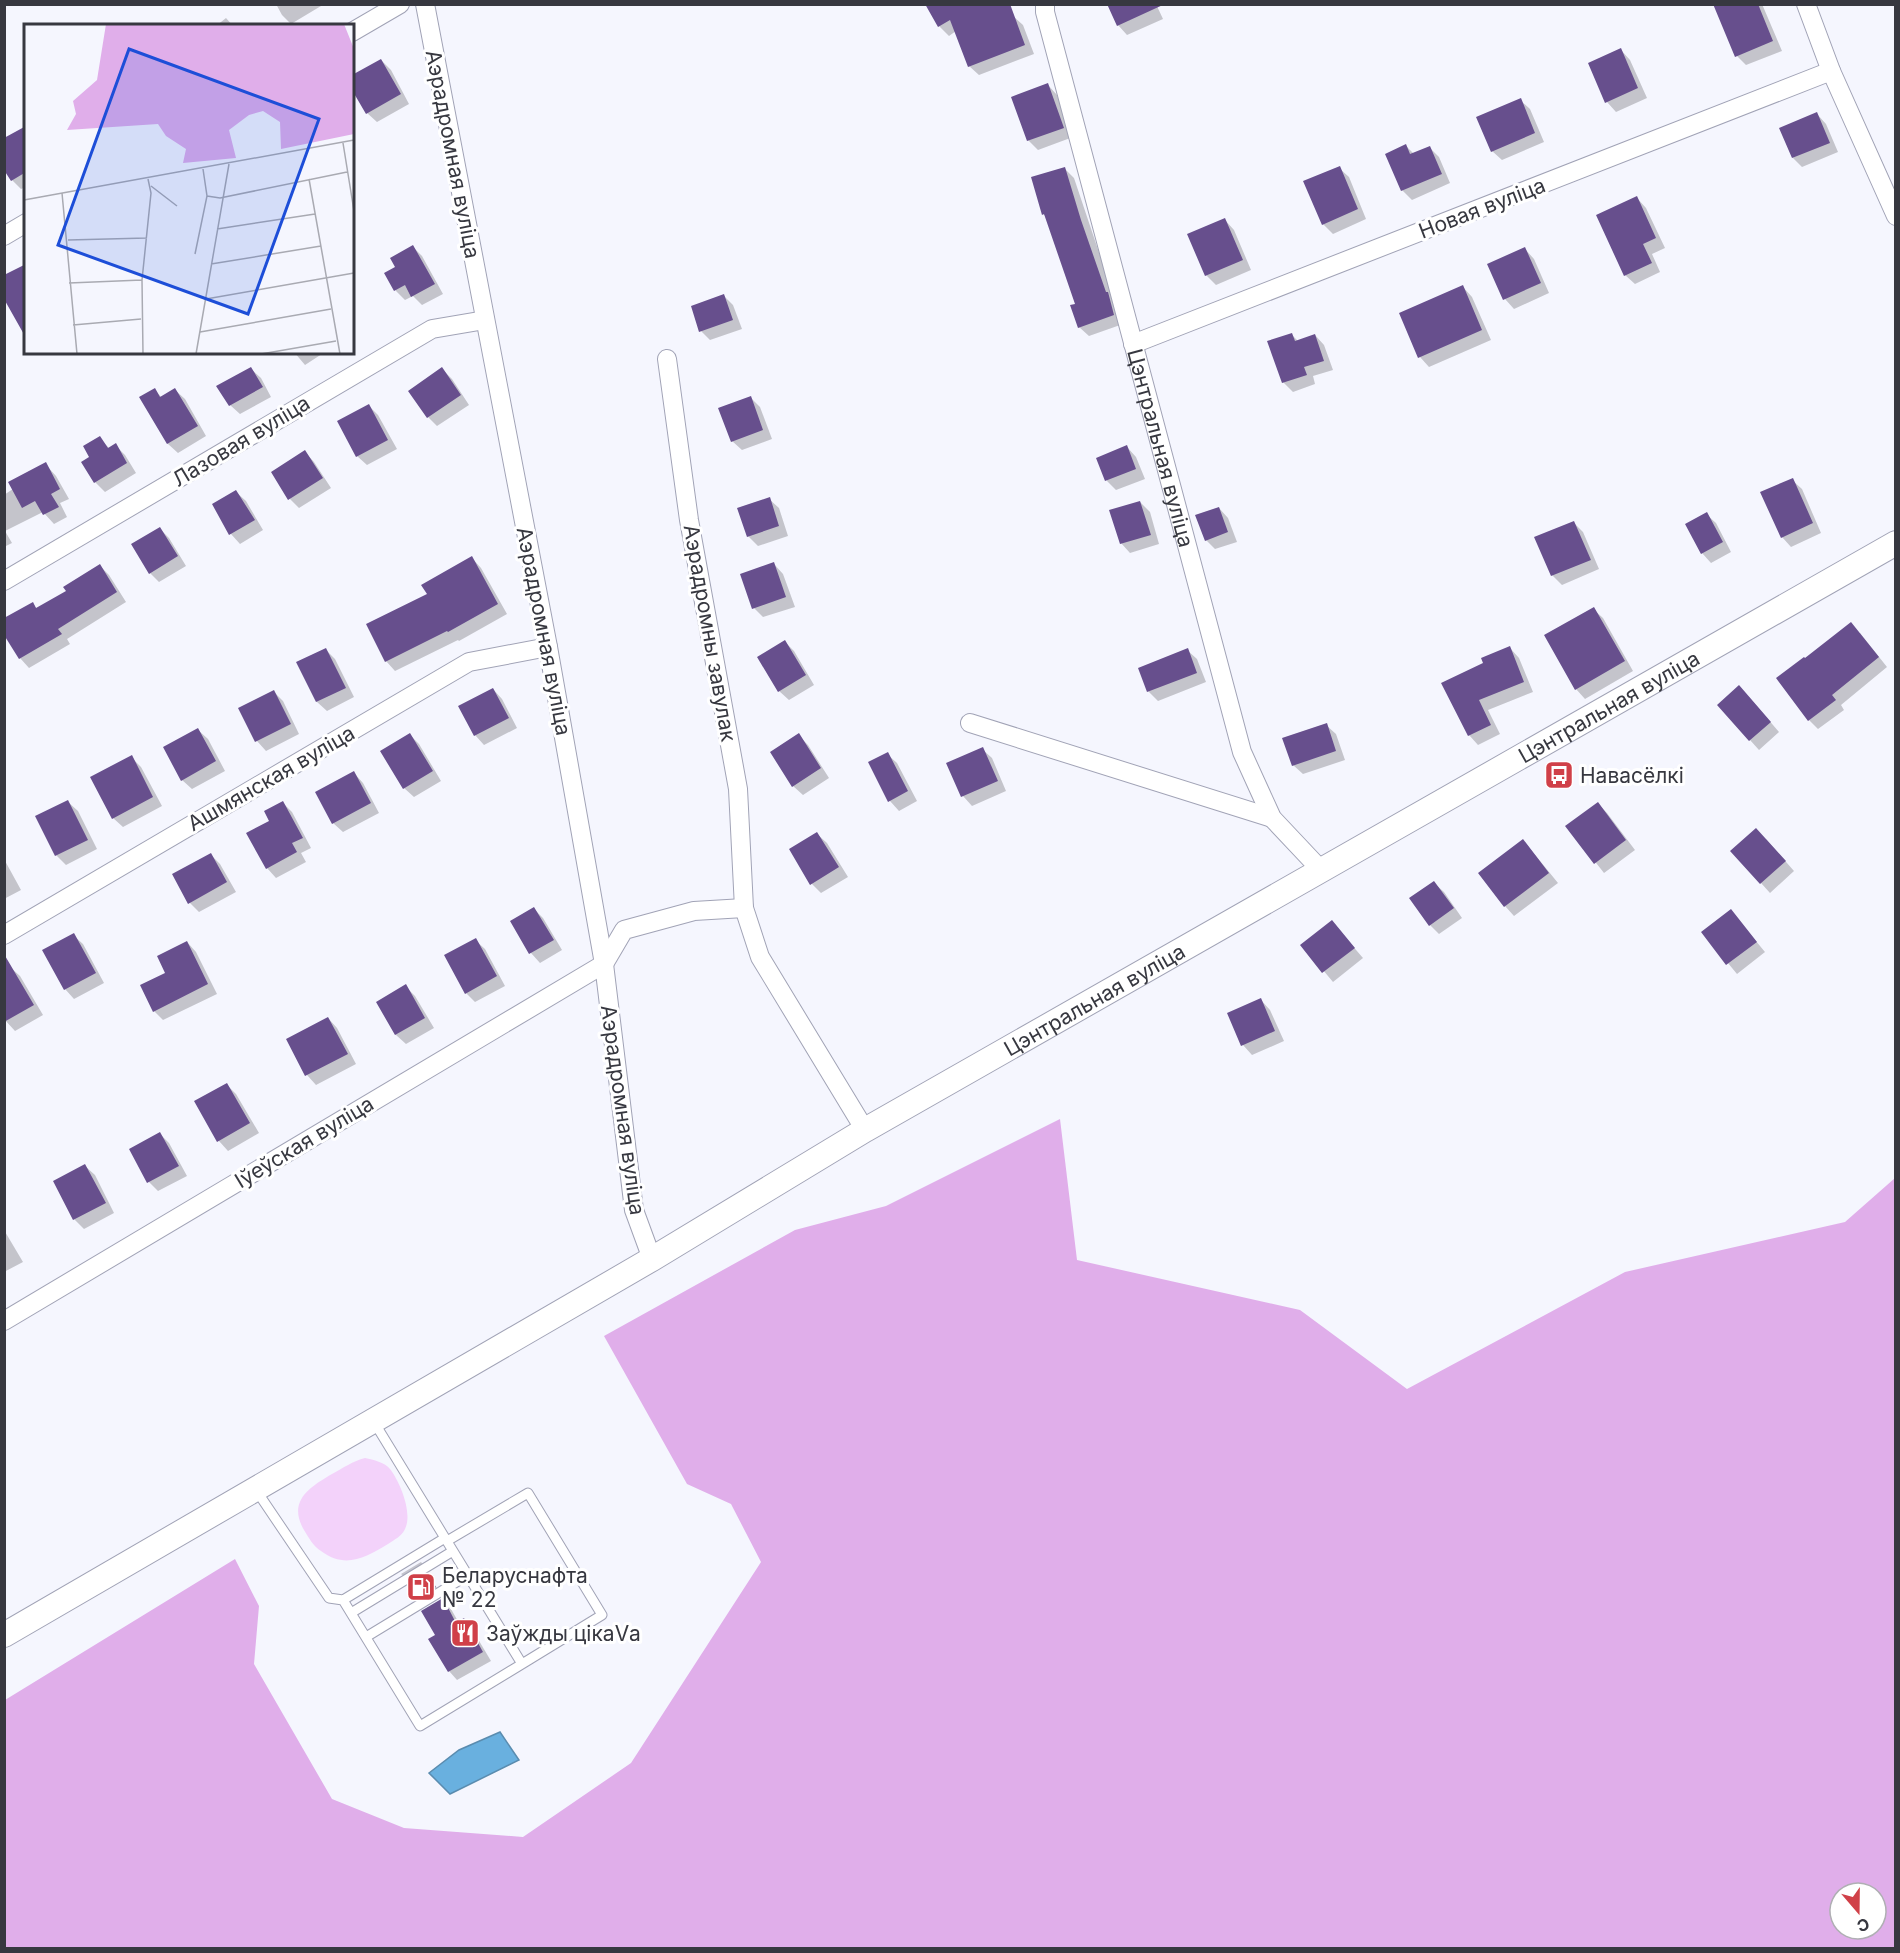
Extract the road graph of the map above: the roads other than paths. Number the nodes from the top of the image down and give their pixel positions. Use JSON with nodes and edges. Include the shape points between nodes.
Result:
{"nodes":[{"id":1,"x":400,"y":4,"type":"edge"},
{"id":2,"x":425,"y":4,"type":"edge"},
{"id":3,"x":1045,"y":4,"type":"edge"},
{"id":4,"x":1806,"y":4,"type":"edge"},
{"id":5,"x":354,"y":31,"type":"edge"},
{"id":6,"x":1831,"y":71,"type":"junction"},
{"id":7,"x":1896,"y":216,"type":"edge"},
{"id":8,"x":24,"y":224,"type":"edge"},
{"id":9,"x":4,"y":236,"type":"edge"},
{"id":10,"x":485,"y":320,"type":"junction"},
{"id":11,"x":1133,"y":344,"type":"junction"},
{"id":12,"x":667,"y":359,"type":"dead end"},
{"id":13,"x":1896,"y":543,"type":"edge"},
{"id":14,"x":4,"y":581,"type":"edge"},
{"id":15,"x":548,"y":647,"type":"junction"},
{"id":16,"x":970,"y":723,"type":"dead end"},
{"id":17,"x":1272,"y":818,"type":"junction"},
{"id":18,"x":1321,"y":870,"type":"junction"},
{"id":19,"x":744,"y":908,"type":"junction"},
{"id":20,"x":4,"y":935,"type":"edge"},
{"id":21,"x":604,"y":964,"type":"junction"},
{"id":22,"x":865,"y":1130,"type":"junction"},
{"id":23,"x":652,"y":1259,"type":"junction"},
{"id":24,"x":4,"y":1321,"type":"edge"},
{"id":25,"x":374,"y":1421,"type":"junction"},
{"id":26,"x":256,"y":1490,"type":"junction"},
{"id":27,"x":446,"y":1540,"type":"junction"},
{"id":28,"x":453,"y":1551,"type":"junction"},
{"id":29,"x":468,"y":1575,"type":"junction"},
{"id":30,"x":343,"y":1600,"type":"junction"},
{"id":31,"x":351,"y":1613,"type":"junction"},
{"id":32,"x":4,"y":1635,"type":"edge"},
{"id":33,"x":366,"y":1637,"type":"junction"},
{"id":34,"x":522,"y":1664,"type":"junction"}],
"edges":[{"from":1,"to":5,"type":"street"},
{"from":2,"to":10,"type":"street","name":"Аэрадромная вуліца"},
{"from":3,"to":11,"type":"street","name":"Цэнтральная вуліца"},
{"from":4,"to":6,"type":"street"},
{"from":6,"to":7,"type":"street"},
{"from":6,"to":11,"type":"street","name":"Новая вуліца"},
{"from":8,"to":9,"type":"street"},
{"from":10,"to":14,"type":"street","name":"Лазовая вуліца","via":[[432,329]]},
{"from":10,"to":15,"type":"street","name":"Аэрадромная вуліца"},
{"from":11,"to":17,"type":"street","name":"Цэнтральная вуліца","via":[[1242,752]]},
{"from":12,"to":19,"type":"street","name":"Аэрадромны завулак","via":[[689,520],[738,789]]},
{"from":13,"to":18,"type":"main road","name":"Цэнтральная вуліца"},
{"from":15,"to":20,"type":"street","name":"Ашмянская вуліца","via":[[468,662]]},
{"from":15,"to":21,"type":"street","name":"Аэрадромная вуліца"},
{"from":16,"to":17,"type":"street"},
{"from":17,"to":18,"type":"street","name":"Цэнтральная вуліца"},
{"from":18,"to":22,"type":"main road","name":"Цэнтральная вуліца"},
{"from":19,"to":21,"type":"street","via":[[694,911],[624,930]]},
{"from":19,"to":22,"type":"street","name":"Аэрадромны завулак","via":[[760,957]]},
{"from":21,"to":23,"type":"street","name":"Аэрадромная вуліца","via":[[634,1210]]},
{"from":21,"to":24,"type":"street","name":"Іўеўская вуліца"},
{"from":22,"to":23,"type":"main road","name":"Цэнтральная вуліца"},
{"from":23,"to":25,"type":"main road","name":"Цэнтральная вуліца"},
{"from":25,"to":26,"type":"main road","name":"Цэнтральная вуліца"},
{"from":25,"to":27,"type":"lane"},
{"from":26,"to":30,"type":"lane","via":[[329,1598]]},
{"from":26,"to":32,"type":"main road","name":"Цэнтральная вуліца"},
{"from":27,"to":28,"type":"lane"},
{"from":27,"to":30,"type":"lane"},
{"from":27,"to":34,"type":"lane","via":[[528,1492],[602,1615]]},
{"from":28,"to":29,"type":"lane"},
{"from":28,"to":31,"type":"lane"},
{"from":29,"to":33,"type":"lane"},
{"from":29,"to":34,"type":"lane"},
{"from":30,"to":31,"type":"lane"},
{"from":31,"to":33,"type":"lane"},
{"from":33,"to":34,"type":"lane","via":[[420,1726]]}]}
